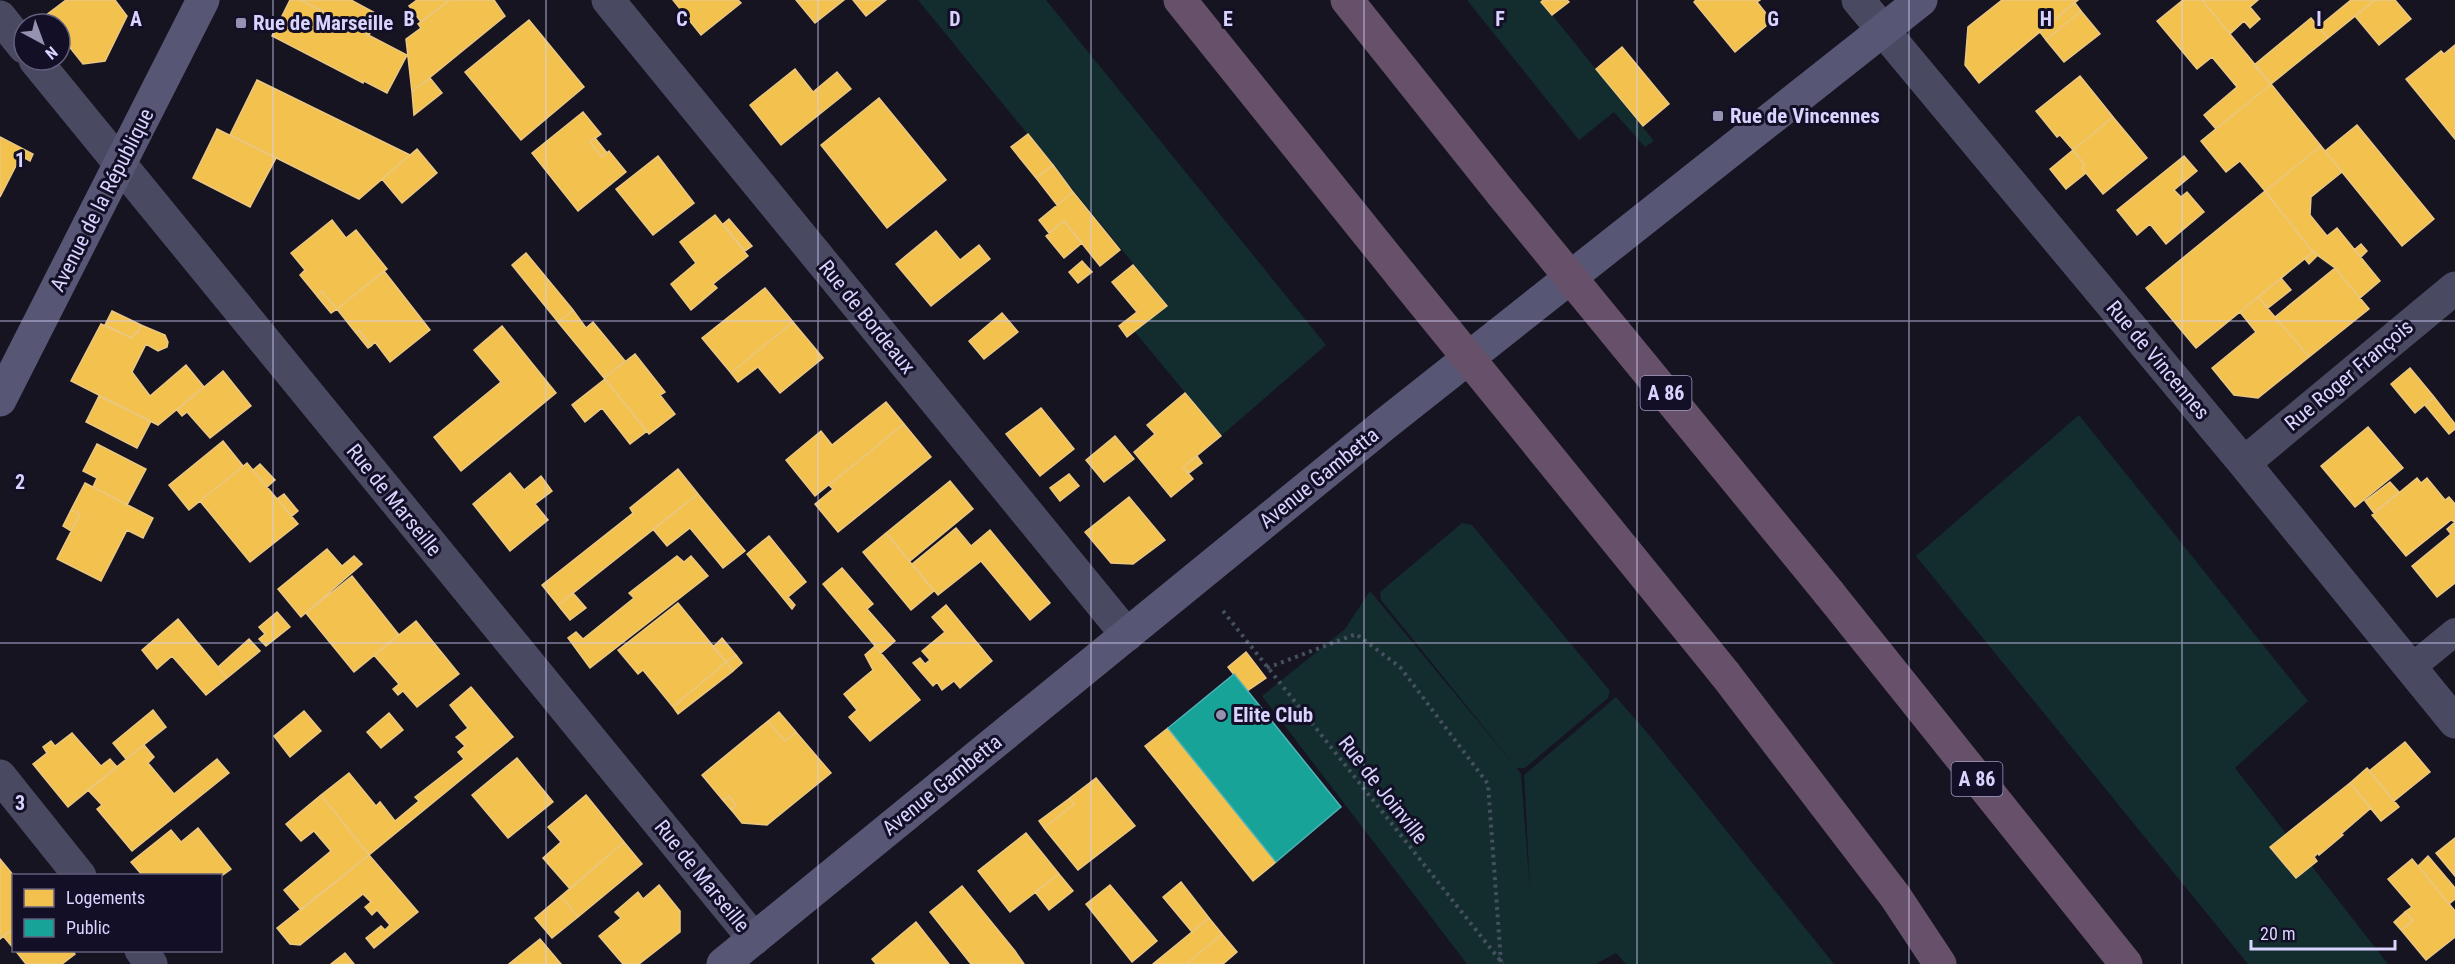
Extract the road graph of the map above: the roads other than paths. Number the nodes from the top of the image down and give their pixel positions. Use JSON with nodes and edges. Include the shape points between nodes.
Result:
{"nodes":[{"id":1,"x":203,"y":0,"type":"edge"},
{"id":2,"x":608,"y":0,"type":"edge"},
{"id":3,"x":1180,"y":0,"type":"edge"},
{"id":4,"x":1347,"y":0,"type":"edge"},
{"id":5,"x":1858,"y":0,"type":"edge"},
{"id":6,"x":1921,"y":0,"type":"edge"},
{"id":7,"x":0,"y":17,"type":"edge"},
{"id":8,"x":12,"y":32,"type":"edge"},
{"id":9,"x":1883,"y":32,"type":"junction"},
{"id":10,"x":45,"y":72,"type":"edge"},
{"id":11,"x":121,"y":165,"type":"junction"},
{"id":12,"x":2455,"y":288,"type":"edge"},
{"id":13,"x":0,"y":400,"type":"edge"},
{"id":14,"x":2244,"y":463,"type":"junction"},
{"id":15,"x":2455,"y":632,"type":"edge"},
{"id":16,"x":1127,"y":635,"type":"junction"},
{"id":17,"x":2411,"y":668,"type":"junction"},
{"id":18,"x":2455,"y":722,"type":"edge"},
{"id":19,"x":0,"y":776,"type":"edge"},
{"id":20,"x":78,"y":874,"type":"edge"},
{"id":21,"x":1895,"y":896,"type":"junction"},
{"id":22,"x":754,"y":939,"type":"junction"},
{"id":23,"x":142,"y":952,"type":"edge"},
{"id":24,"x":152,"y":964,"type":"edge"},
{"id":25,"x":723,"y":964,"type":"edge"},
{"id":26,"x":1940,"y":964,"type":"edge"},
{"id":27,"x":1963,"y":964,"type":"edge"},
{"id":28,"x":2126,"y":964,"type":"edge"}],
"edges":[{"from":1,"to":11,"type":"street","name":"Avenue de la République"},
{"from":2,"to":16,"type":"street","name":"Rue de Bordeaux"},
{"from":3,"to":21,"type":"highway","bridge":true,"via":[[1725,674]]},
{"from":4,"to":28,"type":"highway","number":"A 86","bridge":true},
{"from":5,"to":9,"type":"street","name":"Rue de Vincennes"},
{"from":6,"to":9,"type":"street","name":"Avenue Gambetta"},
{"from":7,"to":8,"type":"street"},
{"from":9,"to":14,"type":"street","name":"Rue de Vincennes"},
{"from":9,"to":16,"type":"street","name":"Avenue Gambetta","via":[[1385,424]]},
{"from":10,"to":11,"type":"street","name":"Rue de Marseille"},
{"from":11,"to":13,"type":"street","name":"Avenue de la République"},
{"from":11,"to":22,"type":"street","name":"Rue de Marseille"},
{"from":12,"to":14,"type":"street","name":"Rue Roger François"},
{"from":14,"to":17,"type":"street","name":"Rue de Vincennes"},
{"from":15,"to":17,"type":"lane"},
{"from":16,"to":22,"type":"street","name":"Avenue Gambetta"},
{"from":17,"to":18,"type":"street","name":"Rue de Vincennes"},
{"from":19,"to":20,"type":"street"},
{"from":21,"to":26,"type":"highway"},
{"from":21,"to":27,"type":"highway"},
{"from":22,"to":25,"type":"street","name":"Avenue Gambetta"},
{"from":23,"to":24,"type":"street"}]}
